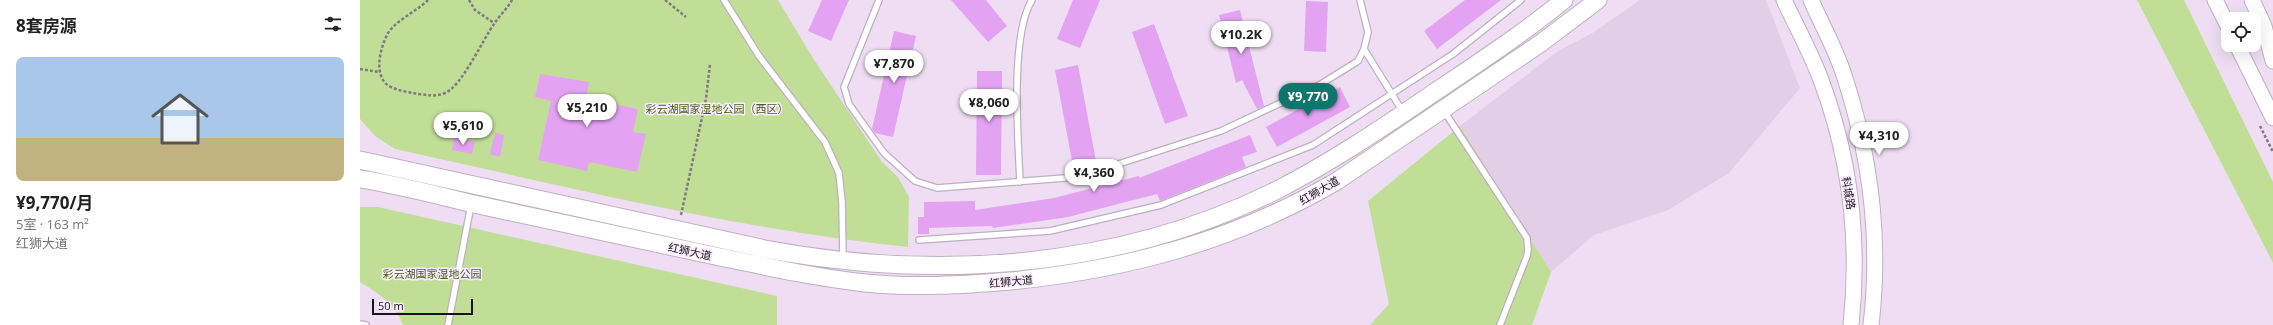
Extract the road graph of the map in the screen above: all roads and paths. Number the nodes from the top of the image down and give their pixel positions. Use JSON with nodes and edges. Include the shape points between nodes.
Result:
{"nodes":[{"id":1,"x":428,"y":0,"type":"edge"},
{"id":2,"x":469,"y":0,"type":"edge"},
{"id":3,"x":512,"y":0,"type":"edge"},
{"id":4,"x":665,"y":0,"type":"edge"},
{"id":5,"x":724,"y":0,"type":"edge"},
{"id":6,"x":879,"y":0,"type":"edge"},
{"id":7,"x":1032,"y":0,"type":"edge"},
{"id":8,"x":1360,"y":0,"type":"edge"},
{"id":9,"x":1521,"y":0,"type":"edge"},
{"id":10,"x":1564,"y":0,"type":"edge"},
{"id":11,"x":1598,"y":0,"type":"edge"},
{"id":12,"x":1784,"y":0,"type":"edge"},
{"id":13,"x":1811,"y":0,"type":"edge"},
{"id":14,"x":2215,"y":0,"type":"edge"},
{"id":15,"x":2252,"y":0,"type":"edge"},
{"id":16,"x":2221,"y":12,"type":"edge"},
{"id":17,"x":686,"y":18,"type":"dead end"},
{"id":18,"x":494,"y":23,"type":"junction"},
{"id":19,"x":1364,"y":49,"type":"junction"},
{"id":20,"x":2240,"y":52,"type":"edge"},
{"id":21,"x":2273,"y":61,"type":"edge"},
{"id":22,"x":710,"y":64,"type":"dead end"},
{"id":23,"x":360,"y":69,"type":"edge"},
{"id":24,"x":380,"y":72,"type":"junction"},
{"id":25,"x":1392,"y":94,"type":"junction"},
{"id":26,"x":1443,"y":109,"type":"junction"},
{"id":27,"x":1404,"y":113,"type":"junction"},
{"id":28,"x":2273,"y":118,"type":"edge"},
{"id":29,"x":2260,"y":125,"type":"dead end"},
{"id":30,"x":360,"y":149,"type":"edge"},
{"id":31,"x":2273,"y":152,"type":"edge"},
{"id":32,"x":360,"y":160,"type":"edge"},
{"id":33,"x":360,"y":179,"type":"edge"},
{"id":34,"x":1020,"y":182,"type":"junction"},
{"id":35,"x":491,"y":190,"type":"junction"},
{"id":36,"x":471,"y":203,"type":"junction"},
{"id":37,"x":681,"y":215,"type":"dead end"},
{"id":38,"x":919,"y":240,"type":"dead end"},
{"id":39,"x":843,"y":262,"type":"junction"},
{"id":40,"x":360,"y":324,"type":"edge"},
{"id":41,"x":366,"y":325,"type":"edge"},
{"id":42,"x":448,"y":325,"type":"edge"},
{"id":43,"x":1500,"y":325,"type":"edge"},
{"id":44,"x":1851,"y":325,"type":"edge"},
{"id":45,"x":1871,"y":325,"type":"edge"}],
"edges":[{"from":1,"to":24,"type":"path","via":[[387,34],[380,54]]},
{"from":2,"to":18,"type":"path","via":[[475,10]]},
{"from":3,"to":18,"type":"path"},
{"from":4,"to":17,"type":"path"},
{"from":5,"to":39,"type":"lane","via":[[759,56],[825,142],[839,173]]},
{"from":6,"to":34,"type":"lane","via":[[844,87],[849,104],[884,154],[915,181],[937,188]]},
{"from":7,"to":34,"type":"lane","via":[[1025,11],[1018,58]]},
{"from":8,"to":19,"type":"lane","via":[[1368,32]]},
{"from":9,"to":25,"type":"lane","via":[[1453,54]]},
{"from":10,"to":27,"type":"main road","name":"红狮大道","via":[[1527,30]]},
{"from":11,"to":26,"type":"main road","name":"红狮大道","via":[[1541,43]]},
{"from":12,"to":44,"type":"main road","name":"科城路","via":[[1821,80],[1842,151],[1854,221],[1855,283]]},
{"from":13,"to":45,"type":"main road","name":"科城路","via":[[1844,74],[1864,148],[1875,221],[1876,282]]},
{"from":14,"to":16,"type":"main road"},
{"from":15,"to":21,"type":"main road","via":[[2264,26]]},
{"from":18,"to":24,"type":"path","via":[[457,85],[446,93],[435,96],[404,91],[388,85]]},
{"from":19,"to":25,"type":"lane"},
{"from":19,"to":34,"type":"lane","via":[[1358,61],[1321,84],[1221,131],[1078,177]]},
{"from":20,"to":28,"type":"main road"},
{"from":22,"to":37,"type":"path","via":[[706,99]]},
{"from":23,"to":24,"type":"path"},
{"from":25,"to":27,"type":"lane"},
{"from":25,"to":38,"type":"lane","via":[[1313,145],[1161,205],[1050,232]]},
{"from":26,"to":36,"type":"main road","name":"红狮大道","via":[[1308,198],[1228,233],[1137,262],[1072,274],[965,285],[900,285],[817,276]]},
{"from":26,"to":43,"type":"lane","via":[[1527,238],[1527,256]]},
{"from":27,"to":39,"type":"main road","name":"红狮大道","via":[[1327,162],[1271,193],[1201,221],[1137,240],[1066,256],[998,264],[932,267]]},
{"from":29,"to":31,"type":"path"},
{"from":30,"to":35,"type":"main road","via":[[390,162]]},
{"from":32,"to":35,"type":"main road","name":"红狮大道"},
{"from":33,"to":36,"type":"main road","name":"红狮大道"},
{"from":35,"to":39,"type":"main road","name":"红狮大道","via":[[765,249]]},
{"from":36,"to":42,"type":"lane"},
{"from":40,"to":41,"type":"lane"}]}
